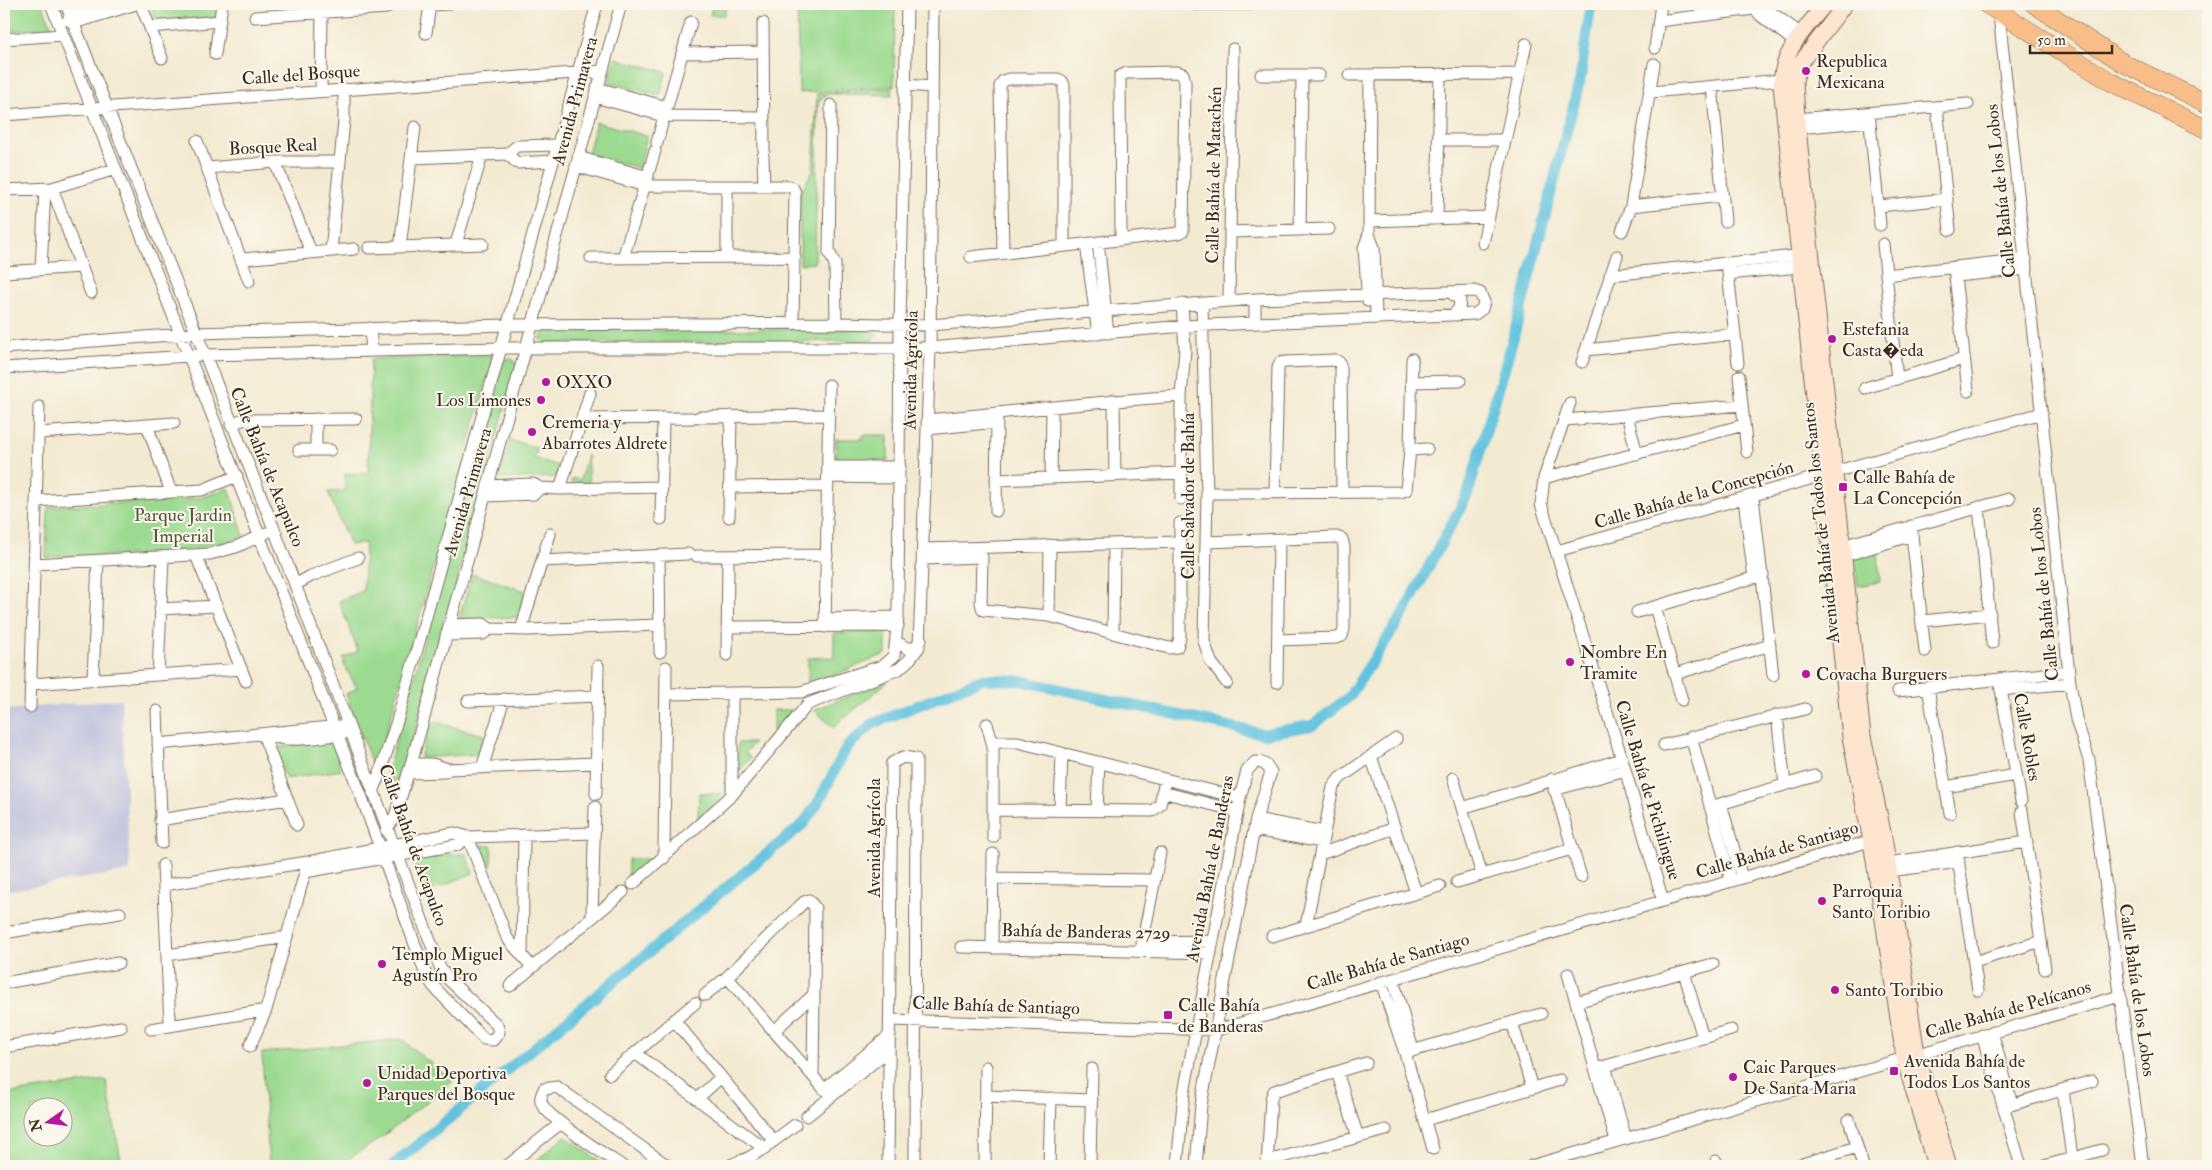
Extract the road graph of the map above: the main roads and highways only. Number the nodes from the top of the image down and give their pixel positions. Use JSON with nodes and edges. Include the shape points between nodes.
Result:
{"nodes":[{"id":1,"x":2034,"y":4,"type":"edge"},
{"id":2,"x":1992,"y":9,"type":"edge"},
{"id":3,"x":2208,"y":104,"type":"edge"},
{"id":4,"x":2208,"y":130,"type":"edge"}],
"edges":[{"from":1,"to":3,"type":"main road","via":[[2123,63]]},
{"from":2,"to":4,"type":"main road","via":[[2111,82]]}]}
